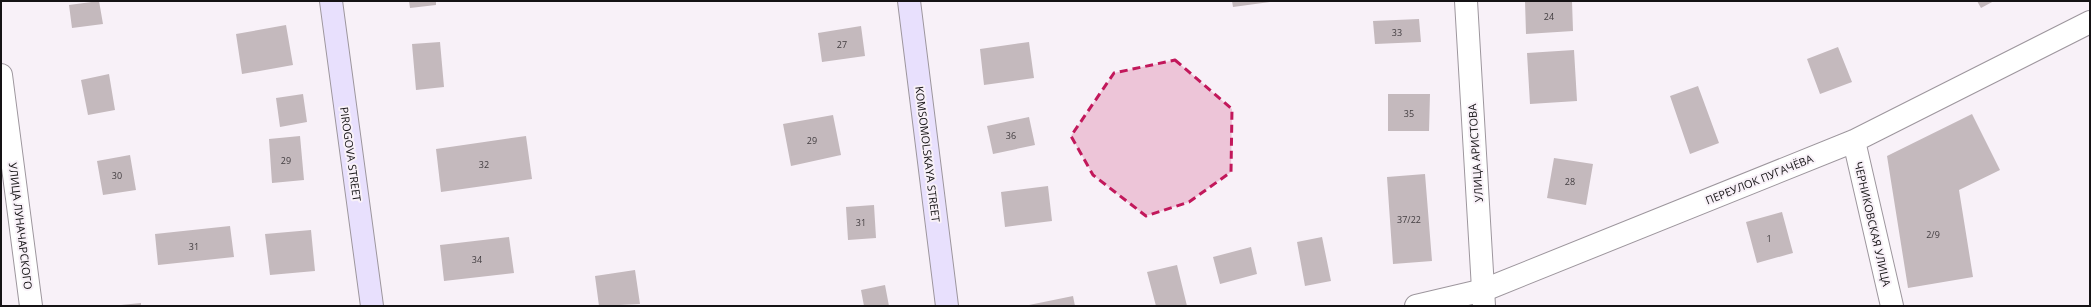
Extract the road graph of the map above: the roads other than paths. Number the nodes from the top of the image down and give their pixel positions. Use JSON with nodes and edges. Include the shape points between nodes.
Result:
{"nodes":[{"id":1,"x":331,"y":1,"type":"edge"},
{"id":2,"x":909,"y":1,"type":"edge"},
{"id":3,"x":1466,"y":1,"type":"edge"},
{"id":4,"x":2090,"y":22,"type":"edge"},
{"id":5,"x":1,"y":75,"type":"edge"},
{"id":6,"x":1854,"y":141,"type":"junction"},
{"id":7,"x":1484,"y":298,"type":"edge"},
{"id":8,"x":31,"y":306,"type":"edge"},
{"id":9,"x":372,"y":306,"type":"edge"},
{"id":10,"x":947,"y":306,"type":"edge"},
{"id":11,"x":1416,"y":306,"type":"edge"},
{"id":12,"x":1892,"y":306,"type":"edge"}],
"edges":[{"from":1,"to":9,"type":"main road","name":"PIROGOVA STREET"},
{"from":2,"to":10,"type":"main road","name":"KOMSOMOLSKAYA STREET"},
{"from":3,"to":7,"type":"street","name":"УЛИЦА АРИСТОВА"},
{"from":4,"to":6,"type":"street","name":"ПЕРЕУЛОК ПУГАЧЁВА"},
{"from":5,"to":8,"type":"street","name":"УЛИЦА ЛУНАЧАРСКОГО"},
{"from":6,"to":7,"type":"street","name":"ПЕРЕУЛОК ПУГАЧЁВА"},
{"from":6,"to":12,"type":"street","name":"ЧЕРНИКОВСКАЯ УЛИЦА"},
{"from":7,"to":11,"type":"street","name":"ПЕРЕУЛОК ПУГАЧЁВА"}]}
